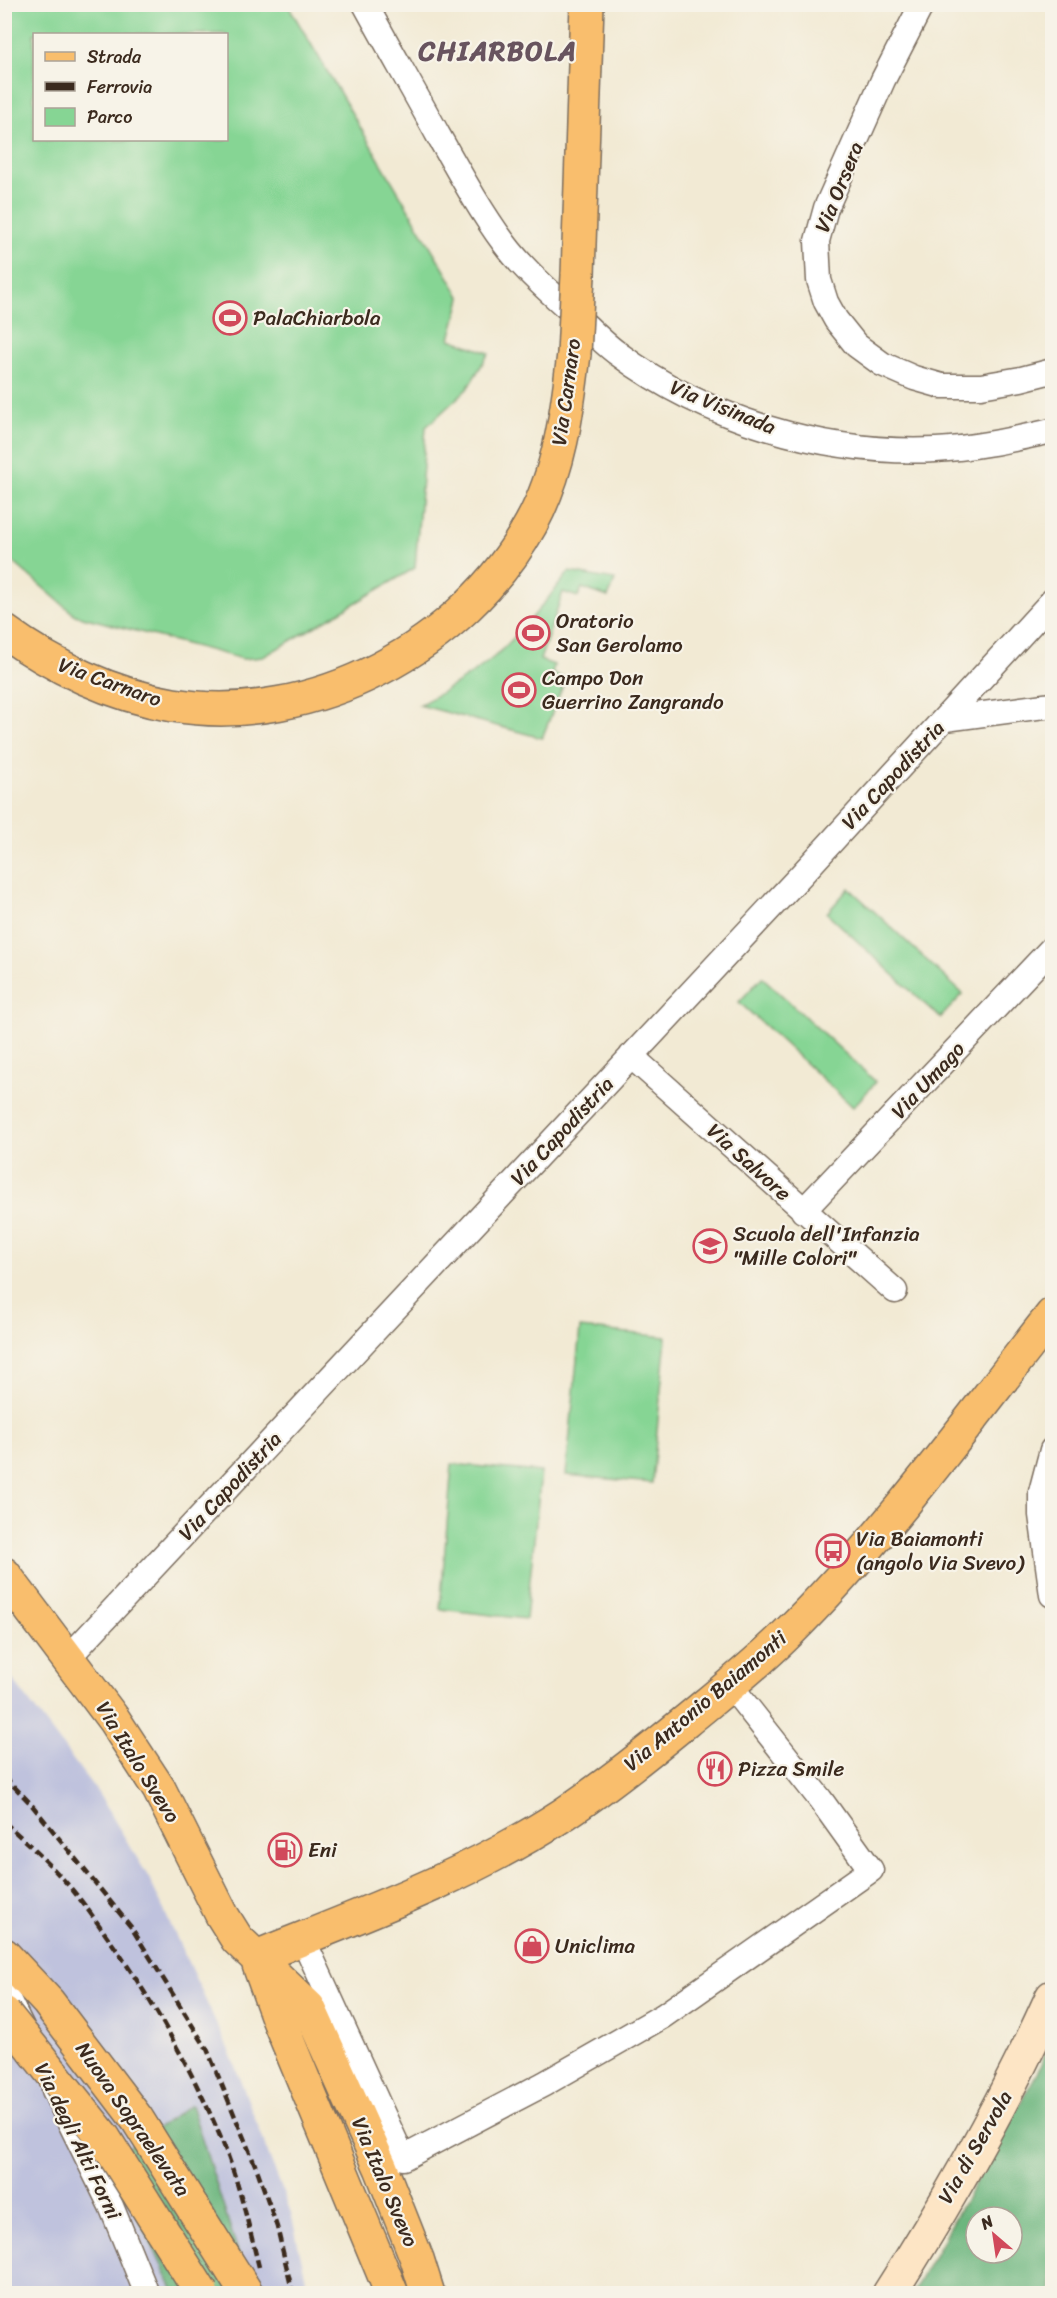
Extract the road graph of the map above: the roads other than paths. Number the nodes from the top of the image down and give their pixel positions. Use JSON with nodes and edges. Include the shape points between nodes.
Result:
{"nodes":[{"id":1,"x":365,"y":4,"type":"edge"},
{"id":2,"x":587,"y":4,"type":"edge"},
{"id":3,"x":922,"y":4,"type":"edge"},
{"id":4,"x":1053,"y":371,"type":"edge"},
{"id":5,"x":1053,"y":431,"type":"edge"},
{"id":6,"x":1053,"y":601,"type":"edge"},
{"id":7,"x":4,"y":630,"type":"edge"},
{"id":8,"x":1053,"y":705,"type":"edge"},
{"id":9,"x":945,"y":719,"type":"junction"},
{"id":10,"x":1053,"y":948,"type":"edge"},
{"id":11,"x":631,"y":1056,"type":"junction"},
{"id":12,"x":803,"y":1211,"type":"junction"},
{"id":13,"x":895,"y":1291,"type":"dead end"},
{"id":14,"x":1053,"y":1315,"type":"edge"},
{"id":15,"x":1053,"y":1450,"type":"edge"},
{"id":16,"x":4,"y":1574,"type":"edge"},
{"id":17,"x":1053,"y":1595,"type":"edge"},
{"id":18,"x":68,"y":1658,"type":"junction"},
{"id":19,"x":730,"y":1685,"type":"junction"},
{"id":20,"x":303,"y":1939,"type":"junction"},
{"id":21,"x":4,"y":1954,"type":"edge"},
{"id":22,"x":256,"y":1958,"type":"junction"},
{"id":23,"x":4,"y":1991,"type":"edge"},
{"id":24,"x":1053,"y":1997,"type":"edge"},
{"id":25,"x":4,"y":2013,"type":"edge"},
{"id":26,"x":147,"y":2294,"type":"edge"},
{"id":27,"x":202,"y":2294,"type":"edge"},
{"id":28,"x":247,"y":2294,"type":"edge"},
{"id":29,"x":392,"y":2294,"type":"edge"},
{"id":30,"x":428,"y":2294,"type":"edge"},
{"id":31,"x":889,"y":2294,"type":"edge"}],
"edges":[{"from":1,"to":5,"type":"street","name":"Via Visinada","via":[[470,193],[504,244],[530,274],[616,352],[650,375],[687,397],[739,418],[842,446],[937,450]]},
{"from":2,"to":7,"type":"main road","name":"Via Carnaro","bridge":true,"via":[[578,275],[566,422],[550,482],[531,524],[484,589],[449,623],[367,675],[323,693],[270,705],[173,705],[127,693],[51,662]]},
{"from":3,"to":4,"type":"street","name":"Via Orsera","via":[[826,208],[817,241],[819,280],[826,302],[856,345],[882,364],[914,378],[942,386],[981,386]]},
{"from":6,"to":9,"type":"street","name":"Via Capodistria"},
{"from":8,"to":9,"type":"street"},
{"from":9,"to":11,"type":"street","name":"Via Capodistria"},
{"from":10,"to":12,"type":"street","name":"Via Umago"},
{"from":11,"to":12,"type":"street","name":"Via Salvore"},
{"from":11,"to":18,"type":"street","name":"Via Capodistria"},
{"from":12,"to":13,"type":"street","name":"Via Salvore"},
{"from":14,"to":19,"type":"main road","name":"Via Antonio Baiamonti","via":[[842,1575],[788,1633]]},
{"from":15,"to":17,"type":"street","via":[[1041,1492],[1041,1515]]},
{"from":16,"to":18,"type":"main road","name":"Via Italo Svevo"},
{"from":18,"to":22,"type":"main road","name":"Via Italo Svevo","via":[[159,1789],[222,1915],[237,1939]]},
{"from":19,"to":20,"type":"main road","name":"Via Antonio Baiamonti","via":[[648,1753],[564,1814],[490,1857],[371,1913]]},
{"from":19,"to":20,"type":"street","via":[[870,1870],[663,2016],[403,2158]]},
{"from":20,"to":22,"type":"main road","name":"Via Antonio Baiamonti"},
{"from":21,"to":28,"type":"main road","name":"Nuova Sopraelevata","via":[[48,2002],[137,2119]]},
{"from":22,"to":29,"type":"main road","name":"Via Italo Svevo"},
{"from":22,"to":30,"type":"main road","name":"Via Italo Svevo","via":[[309,2008],[381,2168]]},
{"from":23,"to":26,"type":"street","name":"Via degli Alti Forni","via":[[111,2206]]},
{"from":24,"to":31,"type":"main road","name":"Via di Servola","via":[[1017,2073]]},
{"from":25,"to":27,"type":"main road","name":"Nuova Sopraelevata","bridge":true,"via":[[104,2138]]}]}
